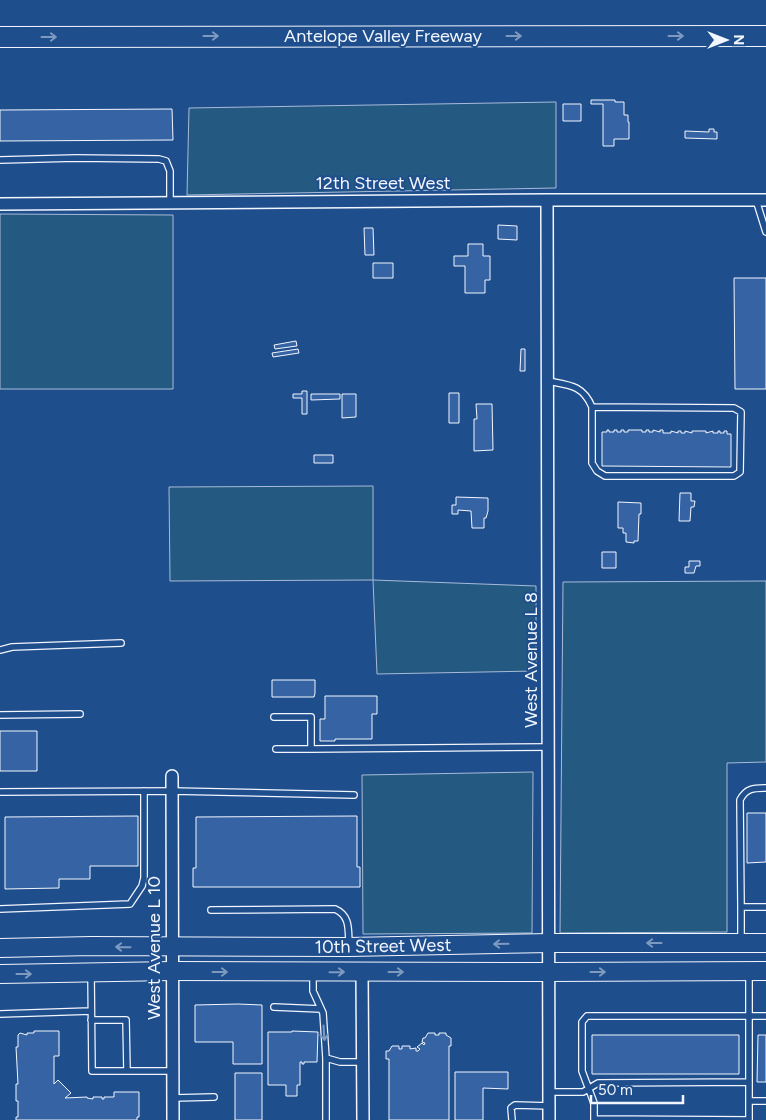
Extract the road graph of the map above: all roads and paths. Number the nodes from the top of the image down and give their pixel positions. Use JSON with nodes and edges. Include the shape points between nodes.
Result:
{"nodes":[{"id":1,"x":766,"y":36,"type":"edge"},
{"id":2,"x":0,"y":37,"type":"edge"},
{"id":3,"x":0,"y":160,"type":"edge"},
{"id":4,"x":548,"y":200,"type":"junction"},
{"id":5,"x":761,"y":200,"type":"edge"},
{"id":6,"x":170,"y":202,"type":"junction"},
{"id":7,"x":0,"y":204,"type":"edge"},
{"id":8,"x":766,"y":232,"type":"edge"},
{"id":9,"x":548,"y":381,"type":"junction"},
{"id":10,"x":592,"y":407,"type":"junction"},
{"id":11,"x":121,"y":643,"type":"dead end"},
{"id":12,"x":0,"y":650,"type":"edge"},
{"id":13,"x":80,"y":714,"type":"dead end"},
{"id":14,"x":0,"y":715,"type":"edge"},
{"id":15,"x":274,"y":716,"type":"dead end"},
{"id":16,"x":549,"y":747,"type":"junction"},
{"id":17,"x":276,"y":749,"type":"dead end"},
{"id":18,"x":311,"y":749,"type":"junction"},
{"id":19,"x":172,"y":776,"type":"dead end"},
{"id":20,"x":766,"y":788,"type":"edge"},
{"id":21,"x":144,"y":791,"type":"junction"},
{"id":22,"x":172,"y":791,"type":"junction"},
{"id":23,"x":0,"y":792,"type":"edge"},
{"id":24,"x":354,"y":795,"type":"dead end"},
{"id":25,"x":741,"y":907,"type":"junction"},
{"id":26,"x":766,"y":907,"type":"edge"},
{"id":27,"x":0,"y":909,"type":"edge"},
{"id":28,"x":211,"y":910,"type":"dead end"},
{"id":29,"x":550,"y":943,"type":"junction"},
{"id":30,"x":740,"y":943,"type":"junction"},
{"id":31,"x":766,"y":943,"type":"edge"},
{"id":32,"x":457,"y":945,"type":"junction"},
{"id":33,"x":349,"y":947,"type":"junction"},
{"id":34,"x":0,"y":948,"type":"edge"},
{"id":35,"x":171,"y":948,"type":"junction"},
{"id":36,"x":758,"y":971,"type":"edge"},
{"id":37,"x":172,"y":972,"type":"junction"},
{"id":38,"x":313,"y":972,"type":"junction"},
{"id":39,"x":362,"y":972,"type":"junction"},
{"id":40,"x":550,"y":972,"type":"junction"},
{"id":41,"x":0,"y":974,"type":"edge"},
{"id":42,"x":91,"y":974,"type":"junction"},
{"id":43,"x":274,"y":1007,"type":"dead end"},
{"id":44,"x":321,"y":1009,"type":"junction"},
{"id":45,"x":91,"y":1011,"type":"junction"},
{"id":46,"x":0,"y":1014,"type":"edge"},
{"id":47,"x":749,"y":1016,"type":"junction"},
{"id":48,"x":766,"y":1016,"type":"edge"},
{"id":49,"x":91,"y":1020,"type":"junction"},
{"id":50,"x":326,"y":1058,"type":"junction"},
{"id":51,"x":363,"y":1062,"type":"junction"},
{"id":52,"x":173,"y":1070,"type":"junction"},
{"id":53,"x":127,"y":1071,"type":"junction"},
{"id":54,"x":749,"y":1082,"type":"junction"},
{"id":55,"x":588,"y":1089,"type":"junction"},
{"id":56,"x":550,"y":1092,"type":"junction"},
{"id":57,"x":214,"y":1097,"type":"dead end"},
{"id":58,"x":173,"y":1098,"type":"junction"},
{"id":59,"x":749,"y":1101,"type":"junction"},
{"id":60,"x":766,"y":1101,"type":"edge"},
{"id":61,"x":550,"y":1106,"type":"junction"},
{"id":62,"x":173,"y":1120,"type":"edge"},
{"id":63,"x":326,"y":1120,"type":"edge"},
{"id":64,"x":363,"y":1120,"type":"edge"},
{"id":65,"x":512,"y":1120,"type":"edge"},
{"id":66,"x":550,"y":1120,"type":"edge"},
{"id":67,"x":594,"y":1120,"type":"edge"}],
"edges":[{"from":2,"to":1,"type":"highway","name":"Antelope Valley Freeway","one_way":true},
{"from":3,"to":6,"type":"lane","via":[[159,159],[166,161],[170,171]]},
{"from":4,"to":5,"type":"street","name":"12th Street West"},
{"from":4,"to":6,"type":"street","name":"12th Street West"},
{"from":4,"to":9,"type":"street","name":"West Avenue L 8"},
{"from":5,"to":8,"type":"lane"},
{"from":6,"to":7,"type":"street","name":"12th Street West"},
{"from":9,"to":10,"type":"lane","via":[[575,387],[588,396]]},
{"from":9,"to":16,"type":"street","name":"West Avenue L 8"},
{"from":10,"to":10,"type":"lane","via":[[734,408],[740,412],[740,472],[734,476],[605,476],[592,464]]},
{"from":11,"to":12,"type":"lane"},
{"from":13,"to":14,"type":"lane"},
{"from":15,"to":18,"type":"lane","via":[[311,717]]},
{"from":16,"to":18,"type":"lane"},
{"from":16,"to":29,"type":"street","name":"West Avenue L 8"},
{"from":17,"to":18,"type":"lane"},
{"from":19,"to":22,"type":"street","name":"West Avenue L 10"},
{"from":20,"to":25,"type":"lane","via":[[748,790],[740,800]]},
{"from":21,"to":22,"type":"lane"},
{"from":21,"to":23,"type":"lane"},
{"from":21,"to":27,"type":"lane","via":[[144,878],[130,904]]},
{"from":22,"to":24,"type":"lane"},
{"from":22,"to":35,"type":"street","name":"West Avenue L 10"},
{"from":25,"to":26,"type":"lane"},
{"from":25,"to":30,"type":"lane"},
{"from":28,"to":33,"type":"lane","via":[[336,910],[342,912],[348,921]]},
{"from":30,"to":29,"type":"main road","name":"10th Street West","one_way":true},
{"from":29,"to":32,"type":"main road","name":"10th Street West","one_way":true},
{"from":29,"to":40,"type":"street","name":"West Avenue L 8"},
{"from":30,"to":31,"type":"main road","name":"10th Street West"},
{"from":32,"to":33,"type":"main road","name":"10th Street West"},
{"from":32,"to":39,"type":"main road","via":[[422,956],[376,958],[367,961]]},
{"from":33,"to":35,"type":"main road","name":"10th Street West"},
{"from":35,"to":34,"type":"main road","name":"10th Street West","one_way":true},
{"from":35,"to":37,"type":"street","name":"West Avenue L 10"},
{"from":40,"to":36,"type":"main road","name":"10th Street West","one_way":true},
{"from":36,"to":47,"type":"lane"},
{"from":37,"to":38,"type":"main road","name":"10th Street West","one_way":true},
{"from":37,"to":42,"type":"main road","name":"10th Street West"},
{"from":37,"to":52,"type":"street","name":"West Avenue L 10"},
{"from":38,"to":39,"type":"main road","name":"10th Street West","one_way":true},
{"from":38,"to":44,"type":"lane","via":[[313,991]]},
{"from":39,"to":40,"type":"main road","name":"10th Street West","one_way":true},
{"from":39,"to":51,"type":"street"},
{"from":40,"to":56,"type":"street","name":"West Avenue L 8"},
{"from":41,"to":42,"type":"main road","name":"10th Street West","one_way":true},
{"from":42,"to":45,"type":"lane"},
{"from":43,"to":44,"type":"lane"},
{"from":44,"to":50,"type":"lane","one_way":true},
{"from":45,"to":46,"type":"lane"},
{"from":45,"to":49,"type":"lane"},
{"from":47,"to":48,"type":"lane"},
{"from":47,"to":54,"type":"lane"},
{"from":47,"to":55,"type":"lane","via":[[587,1016],[582,1022],[582,1071]]},
{"from":49,"to":53,"type":"lane","via":[[92,1071]]},
{"from":49,"to":53,"type":"lane","via":[[126,1020]]},
{"from":50,"to":51,"type":"lane"},
{"from":50,"to":63,"type":"lane"},
{"from":51,"to":64,"type":"street"},
{"from":52,"to":53,"type":"lane"},
{"from":52,"to":58,"type":"street","name":"West Avenue L 10"},
{"from":54,"to":55,"type":"lane","via":[[598,1083]]},
{"from":54,"to":59,"type":"lane"},
{"from":55,"to":56,"type":"lane","via":[[583,1092]]},
{"from":55,"to":67,"type":"lane","via":[[594,1103]]},
{"from":56,"to":61,"type":"street","name":"West Avenue L 8"},
{"from":57,"to":58,"type":"lane"},
{"from":58,"to":62,"type":"street","name":"West Avenue L 10"},
{"from":59,"to":60,"type":"lane"},
{"from":59,"to":67,"type":"lane","via":[[749,1120]]},
{"from":61,"to":65,"type":"lane","via":[[515,1105],[511,1108]]},
{"from":61,"to":66,"type":"street","name":"West Avenue L 8"}]}
